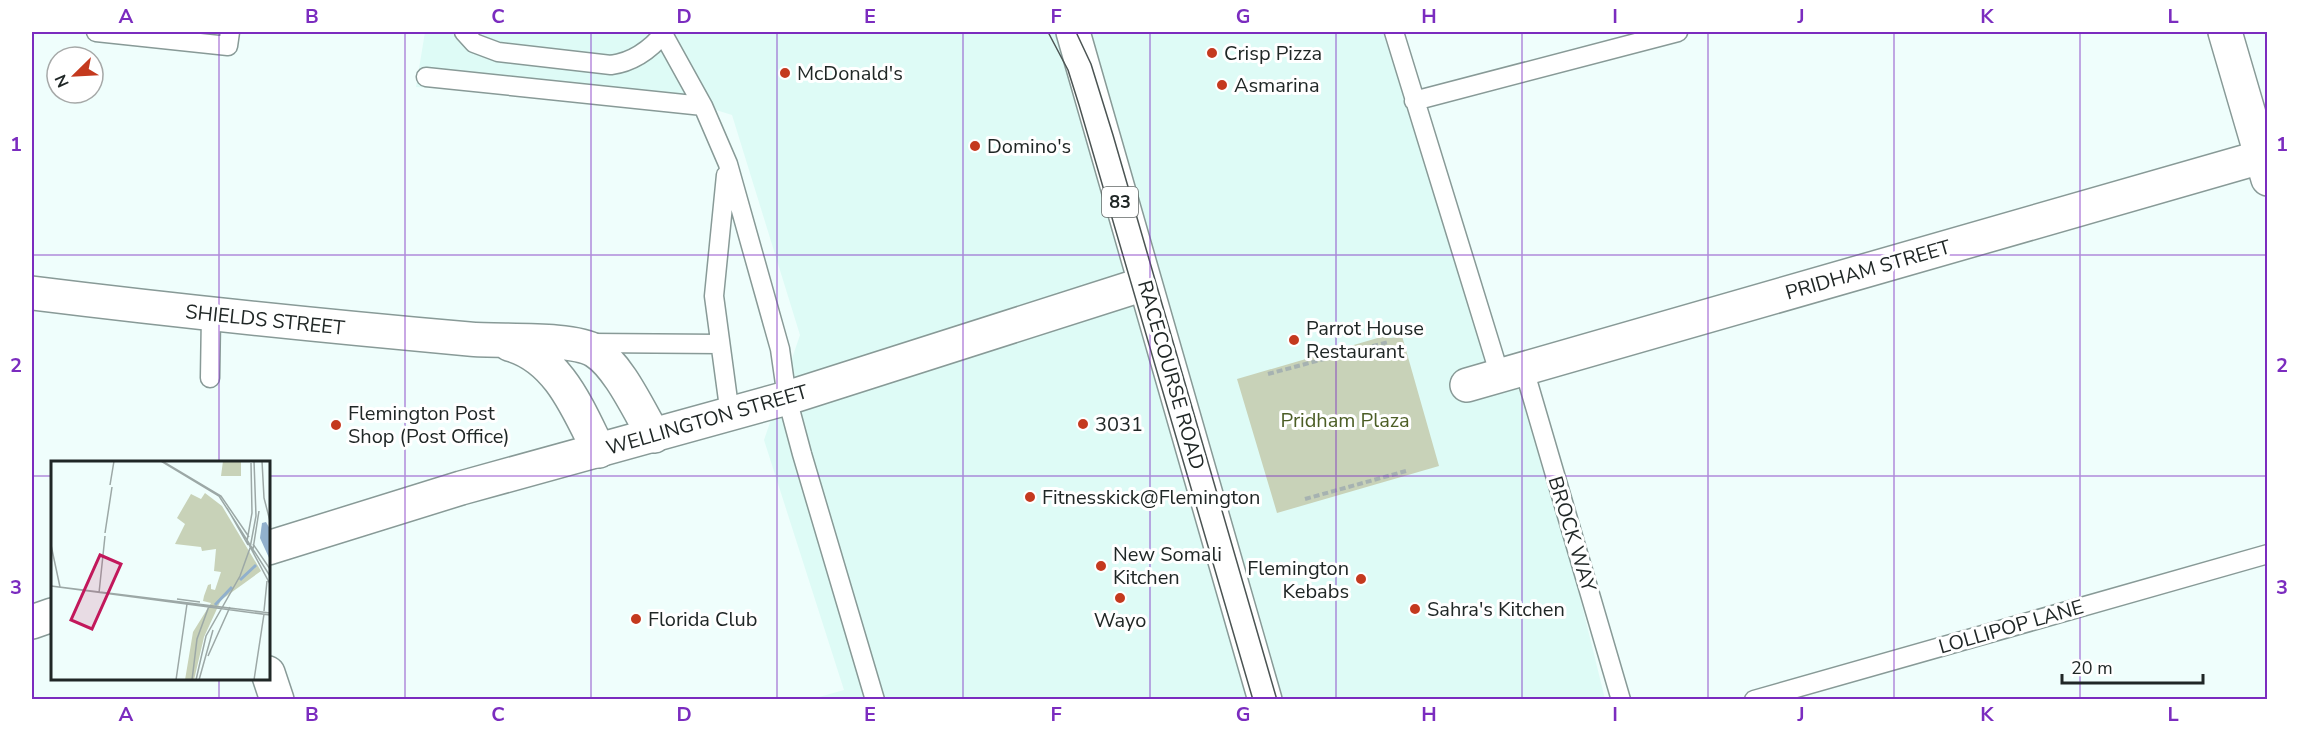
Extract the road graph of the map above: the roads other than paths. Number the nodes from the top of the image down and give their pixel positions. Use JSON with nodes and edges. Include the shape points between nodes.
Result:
{"nodes":[{"id":1,"x":96,"y":32,"type":"edge"},
{"id":2,"x":230,"y":32,"type":"edge"},
{"id":3,"x":464,"y":32,"type":"edge"},
{"id":4,"x":491,"y":32,"type":"edge"},
{"id":5,"x":664,"y":32,"type":"edge"},
{"id":6,"x":1053,"y":32,"type":"edge"},
{"id":7,"x":1073,"y":32,"type":"edge"},
{"id":8,"x":1084,"y":32,"type":"edge"},
{"id":9,"x":1394,"y":32,"type":"edge"},
{"id":10,"x":1678,"y":32,"type":"edge"},
{"id":11,"x":2225,"y":32,"type":"edge"},
{"id":12,"x":498,"y":52,"type":"junction"},
{"id":13,"x":426,"y":77,"type":"dead end"},
{"id":14,"x":1414,"y":101,"type":"junction"},
{"id":15,"x":703,"y":106,"type":"junction"},
{"id":16,"x":1100,"y":118,"type":"junction"},
{"id":17,"x":728,"y":164,"type":"junction"},
{"id":18,"x":2265,"y":164,"type":"edge"},
{"id":19,"x":1144,"y":284,"type":"junction"},
{"id":20,"x":32,"y":293,"type":"edge"},
{"id":21,"x":211,"y":315,"type":"junction"},
{"id":22,"x":498,"y":342,"type":"junction"},
{"id":23,"x":573,"y":343,"type":"junction"},
{"id":24,"x":720,"y":344,"type":"junction"},
{"id":25,"x":1512,"y":373,"type":"junction"},
{"id":26,"x":210,"y":378,"type":"dead end"},
{"id":27,"x":1467,"y":385,"type":"dead end"},
{"id":28,"x":787,"y":398,"type":"junction"},
{"id":29,"x":730,"y":415,"type":"junction"},
{"id":30,"x":654,"y":436,"type":"junction"},
{"id":31,"x":599,"y":451,"type":"junction"},
{"id":32,"x":270,"y":547,"type":"edge"},
{"id":33,"x":2268,"y":554,"type":"edge"},
{"id":34,"x":51,"y":615,"type":"edge"},
{"id":35,"x":32,"y":622,"type":"edge"},
{"id":36,"x":270,"y":679,"type":"edge"},
{"id":37,"x":277,"y":699,"type":"edge"},
{"id":38,"x":875,"y":699,"type":"edge"},
{"id":39,"x":1265,"y":699,"type":"edge"},
{"id":40,"x":1621,"y":699,"type":"edge"},
{"id":41,"x":1754,"y":699,"type":"edge"}],
"edges":[{"from":1,"to":2,"type":"lane","via":[[228,46]]},
{"from":3,"to":12,"type":"lane","via":[[474,43]]},
{"from":4,"to":12,"type":"lane"},
{"from":5,"to":12,"type":"lane","via":[[632,60],[611,65]]},
{"from":5,"to":15,"type":"lane"},
{"from":6,"to":16,"type":"main road","name":"RACECOURSE ROAD","number":"83","via":[[1079,73]]},
{"from":7,"to":16,"type":"main road","name":"RACECOURSE ROAD","number":"83"},
{"from":8,"to":16,"type":"main road","via":[[1085,59]]},
{"from":9,"to":14,"type":"lane","name":"BROCK WAY"},
{"from":10,"to":14,"type":"lane"},
{"from":11,"to":18,"type":"main road"},
{"from":13,"to":15,"type":"lane"},
{"from":14,"to":25,"type":"lane","name":"BROCK WAY"},
{"from":15,"to":17,"type":"lane"},
{"from":16,"to":19,"type":"main road","name":"RACECOURSE ROAD","number":"83"},
{"from":17,"to":24,"type":"lane","via":[[714,296]]},
{"from":17,"to":28,"type":"lane","via":[[780,349]]},
{"from":18,"to":25,"type":"main road","name":"PRIDHAM STREET"},
{"from":19,"to":28,"type":"main road","name":"WELLINGTON STREET"},
{"from":19,"to":39,"type":"main road","name":"RACECOURSE ROAD","number":"83"},
{"from":20,"to":21,"type":"main road","name":"SHIELDS STREET"},
{"from":21,"to":22,"type":"main road","name":"SHIELDS STREET"},
{"from":21,"to":26,"type":"lane"},
{"from":22,"to":23,"type":"main road","name":"SHIELDS STREET"},
{"from":22,"to":31,"type":"main road","name":"SHIELDS STREET","via":[[525,349],[551,369],[575,402]]},
{"from":23,"to":24,"type":"lane"},
{"from":23,"to":30,"type":"main road","name":"SHIELDS STREET","via":[[595,351],[605,360]]},
{"from":24,"to":29,"type":"lane"},
{"from":25,"to":27,"type":"main road","name":"PRIDHAM STREET"},
{"from":25,"to":40,"type":"lane","name":"BROCK WAY"},
{"from":28,"to":29,"type":"main road","name":"WELLINGTON STREET"},
{"from":28,"to":38,"type":"lane"},
{"from":29,"to":30,"type":"main road","name":"WELLINGTON STREET"},
{"from":30,"to":31,"type":"main road","name":"WELLINGTON STREET"},
{"from":31,"to":32,"type":"main road","name":"WELLINGTON STREET","via":[[461,488]]},
{"from":33,"to":41,"type":"lane","name":"LOLLIPOP LANE"},
{"from":34,"to":35,"type":"main road"},
{"from":36,"to":37,"type":"main road"}]}
